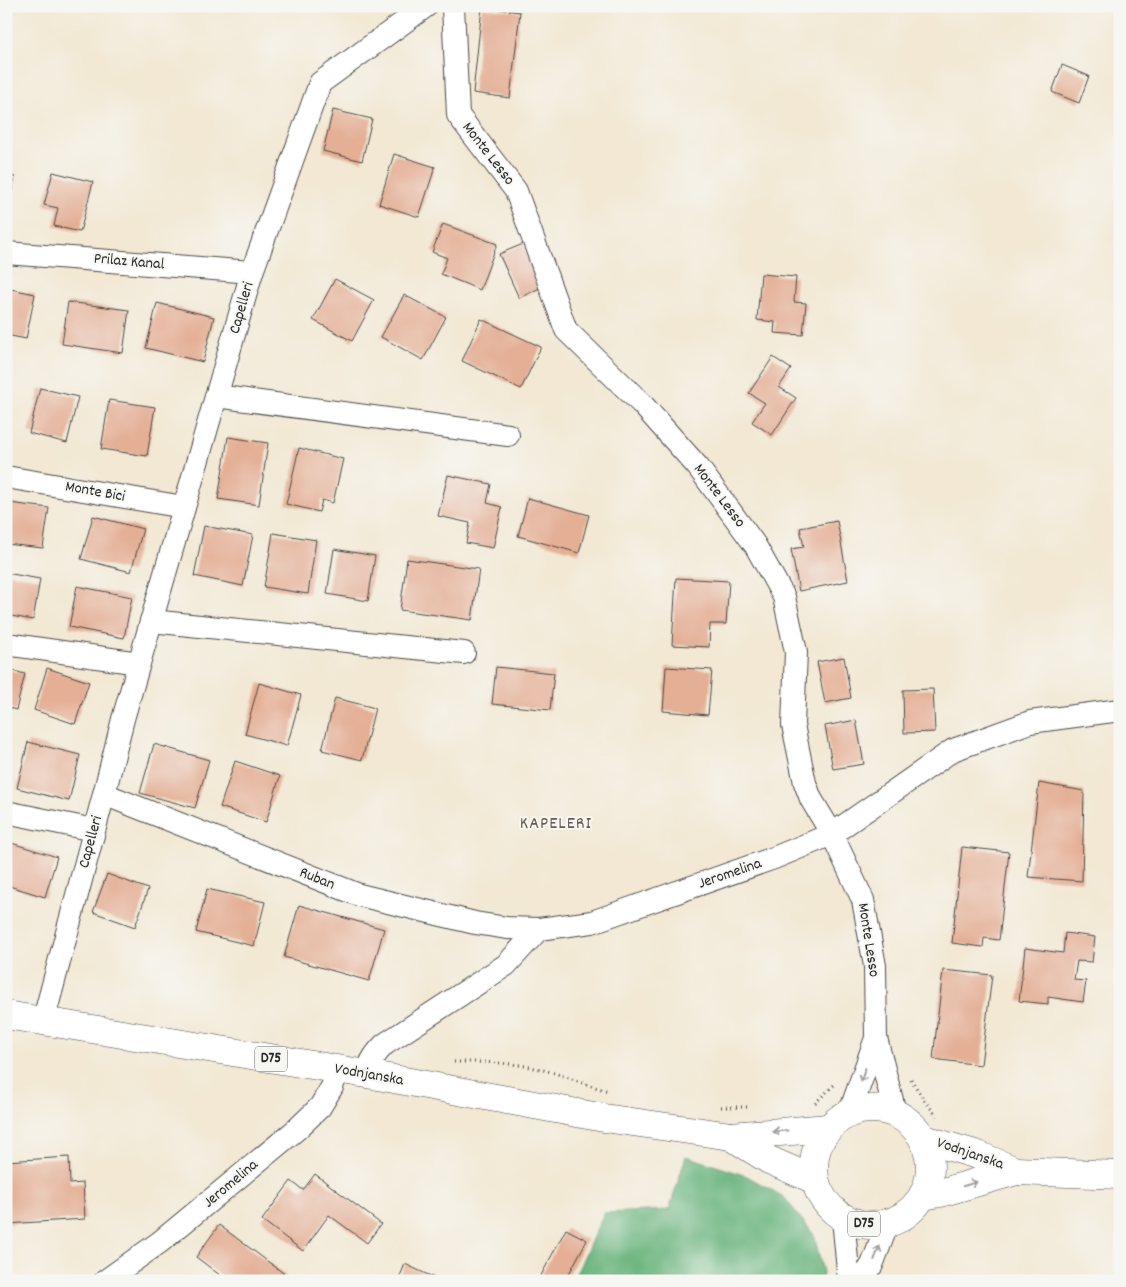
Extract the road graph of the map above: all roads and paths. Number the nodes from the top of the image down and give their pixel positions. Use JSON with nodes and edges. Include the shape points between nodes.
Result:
{"nodes":[{"id":1,"x":426,"y":6,"type":"edge"},
{"id":2,"x":453,"y":6,"type":"edge"},
{"id":3,"x":6,"y":253,"type":"edge"},
{"id":4,"x":252,"y":272,"type":"junction"},
{"id":5,"x":216,"y":396,"type":"junction"},
{"id":6,"x":508,"y":434,"type":"dead end"},
{"id":7,"x":6,"y":477,"type":"edge"},
{"id":8,"x":184,"y":507,"type":"junction"},
{"id":9,"x":151,"y":621,"type":"junction"},
{"id":10,"x":6,"y":644,"type":"edge"},
{"id":11,"x":464,"y":652,"type":"dead end"},
{"id":12,"x":140,"y":663,"type":"junction"},
{"id":13,"x":1120,"y":710,"type":"edge"},
{"id":14,"x":104,"y":794,"type":"junction"},
{"id":15,"x":6,"y":812,"type":"edge"},
{"id":16,"x":94,"y":830,"type":"junction"},
{"id":17,"x":832,"y":834,"type":"junction"},
{"id":18,"x":539,"y":929,"type":"junction"},
{"id":19,"x":6,"y":1016,"type":"edge"},
{"id":20,"x":43,"y":1022,"type":"junction"},
{"id":21,"x":876,"y":1038,"type":"junction"},
{"id":22,"x":448,"y":1062,"type":"dead end"},
{"id":23,"x":338,"y":1070,"type":"junction"},
{"id":24,"x":367,"y":1074,"type":"junction"},
{"id":25,"x":886,"y":1077,"type":"junction"},
{"id":26,"x":862,"y":1078,"type":"junction"},
{"id":27,"x":610,"y":1091,"type":"dead end"},
{"id":28,"x":717,"y":1107,"type":"dead end"},
{"id":29,"x":755,"y":1107,"type":"dead end"},
{"id":30,"x":809,"y":1107,"type":"dead end"},
{"id":31,"x":850,"y":1112,"type":"junction"},
{"id":32,"x":895,"y":1112,"type":"junction"},
{"id":33,"x":828,"y":1128,"type":"junction"},
{"id":34,"x":933,"y":1129,"type":"junction"},
{"id":35,"x":731,"y":1136,"type":"junction"},
{"id":36,"x":1016,"y":1171,"type":"junction"},
{"id":37,"x":1120,"y":1175,"type":"edge"},
{"id":38,"x":815,"y":1180,"type":"junction"},
{"id":39,"x":923,"y":1196,"type":"junction"},
{"id":40,"x":843,"y":1218,"type":"junction"},
{"id":41,"x":888,"y":1223,"type":"junction"},
{"id":42,"x":105,"y":1281,"type":"edge"},
{"id":43,"x":849,"y":1281,"type":"edge"},
{"id":44,"x":861,"y":1281,"type":"edge"}],
"edges":[{"from":1,"to":4,"type":"street","name":"Capelleri","via":[[320,83]]},
{"from":2,"to":17,"type":"street","name":"Monte Lesso","via":[[458,115],[516,191],[566,330],[642,404],[698,467],[755,545],[784,597],[796,652],[794,725],[805,783]]},
{"from":3,"to":4,"type":"street","name":"Prilaz Kanal"},
{"from":4,"to":5,"type":"street","name":"Capelleri"},
{"from":5,"to":6,"type":"street"},
{"from":5,"to":8,"type":"street","name":"Capelleri"},
{"from":7,"to":8,"type":"street","name":"Monte Bici"},
{"from":8,"to":9,"type":"street","name":"Capelleri"},
{"from":9,"to":11,"type":"street"},
{"from":9,"to":12,"type":"street","name":"Capelleri"},
{"from":10,"to":12,"type":"street"},
{"from":12,"to":14,"type":"street","name":"Capelleri"},
{"from":13,"to":17,"type":"street","name":"Jeromelina","via":[[1030,722],[953,750]]},
{"from":14,"to":16,"type":"street","name":"Capelleri"},
{"from":14,"to":18,"type":"street","name":"Ruban","via":[[359,895],[475,923]]},
{"from":15,"to":16,"type":"street"},
{"from":16,"to":20,"type":"street","name":"Capelleri"},
{"from":17,"to":18,"type":"street","name":"Jeromelina","via":[[774,858],[592,922]]},
{"from":17,"to":21,"type":"street","name":"Monte Lesso","via":[[863,900],[875,966]]},
{"from":18,"to":24,"type":"street","via":[[506,965],[385,1044],[375,1054]]},
{"from":19,"to":20,"type":"main road","name":"Vodnjanska","number":"D75"},
{"from":20,"to":23,"type":"main road","name":"Vodnjanska","number":"D75"},
{"from":21,"to":25,"type":"street","name":"Monte Lesso"},
{"from":21,"to":26,"type":"street","name":"Monte Lesso","one_way":true},
{"from":22,"to":27,"type":"path","via":[[487,1062],[536,1068]]},
{"from":23,"to":24,"type":"main road","name":"Vodnjanska","number":"D75"},
{"from":23,"to":42,"type":"street","name":"Jeromelina","via":[[320,1107],[297,1129],[160,1242]]},
{"from":24,"to":35,"type":"main road","name":"Vodnjanska","number":"D75","via":[[604,1118]]},
{"from":25,"to":32,"type":"street","name":"Monte Lesso"},
{"from":25,"to":34,"type":"path","via":[[912,1079],[924,1100]]},
{"from":26,"to":30,"type":"path","via":[[837,1082]]},
{"from":26,"to":31,"type":"street","name":"Monte Lesso"},
{"from":28,"to":29,"type":"path"},
{"from":31,"to":32,"type":"main road","name":"Vodnjanska","number":"D75","via":[[873,1108]]},
{"from":31,"to":33,"type":"main road","name":"Vodnjanska","number":"D75"},
{"from":32,"to":34,"type":"main road","name":"Vodnjanska","number":"D75","via":[[912,1123]]},
{"from":33,"to":35,"type":"main road","name":"Vodnjanska","number":"D75","one_way":true},
{"from":33,"to":38,"type":"main road","name":"Vodnjanska","number":"D75","via":[[817,1148]]},
{"from":34,"to":36,"type":"main road","name":"Vodnjanska","via":[[978,1155]]},
{"from":34,"to":39,"type":"main road","name":"Vodnjanska","number":"D75","via":[[929,1182]]},
{"from":35,"to":38,"type":"main road","name":"Vodnjanska","number":"D75","via":[[769,1160]]},
{"from":36,"to":37,"type":"main road","name":"Vodnjanska"},
{"from":39,"to":36,"type":"main road","name":"Vodnjanska","one_way":true},
{"from":38,"to":40,"type":"main road","name":"Vodnjanska","number":"D75","via":[[825,1202]]},
{"from":39,"to":41,"type":"main road","name":"Vodnjanska","number":"D75","via":[[908,1213]]},
{"from":40,"to":41,"type":"main road","name":"Vodnjanska","number":"D75","via":[[873,1226]]},
{"from":40,"to":43,"type":"street"},
{"from":44,"to":41,"type":"street","one_way":true,"via":[[872,1265]]}]}
